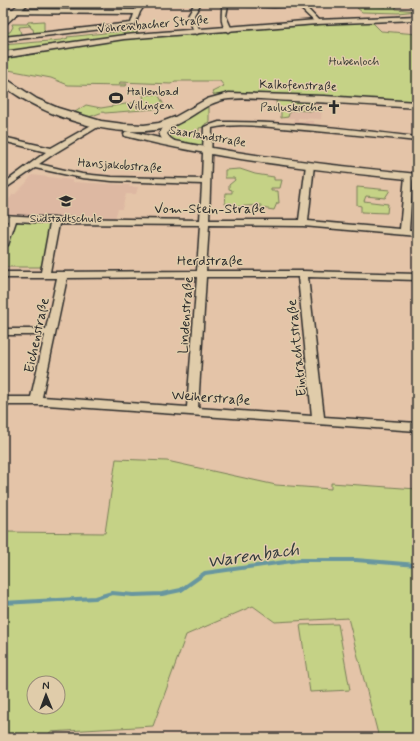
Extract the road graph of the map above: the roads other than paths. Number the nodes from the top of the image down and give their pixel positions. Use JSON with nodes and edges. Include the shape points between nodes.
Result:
{"nodes":[{"id":1,"x":24,"y":3,"type":"edge"},
{"id":2,"x":143,"y":3,"type":"edge"},
{"id":3,"x":198,"y":3,"type":"edge"},
{"id":4,"x":226,"y":3,"type":"edge"},
{"id":5,"x":322,"y":3,"type":"edge"},
{"id":6,"x":413,"y":3,"type":"edge"},
{"id":7,"x":300,"y":4,"type":"edge"},
{"id":8,"x":417,"y":4,"type":"edge"},
{"id":9,"x":3,"y":11,"type":"edge"},
{"id":10,"x":15,"y":11,"type":"junction"},
{"id":11,"x":137,"y":12,"type":"junction"},
{"id":12,"x":417,"y":18,"type":"edge"},
{"id":13,"x":3,"y":22,"type":"edge"},
{"id":14,"x":317,"y":22,"type":"junction"},
{"id":15,"x":229,"y":30,"type":"junction"},
{"id":16,"x":197,"y":32,"type":"junction"},
{"id":17,"x":3,"y":39,"type":"edge"},
{"id":18,"x":3,"y":56,"type":"edge"},
{"id":19,"x":3,"y":80,"type":"edge"},
{"id":20,"x":3,"y":88,"type":"edge"},
{"id":21,"x":417,"y":105,"type":"edge"},
{"id":22,"x":183,"y":117,"type":"junction"},
{"id":23,"x":95,"y":126,"type":"junction"},
{"id":24,"x":3,"y":139,"type":"edge"},
{"id":25,"x":417,"y":139,"type":"edge"},
{"id":26,"x":176,"y":145,"type":"junction"},
{"id":27,"x":207,"y":150,"type":"junction"},
{"id":28,"x":52,"y":151,"type":"junction"},
{"id":29,"x":32,"y":165,"type":"junction"},
{"id":30,"x":310,"y":165,"type":"junction"},
{"id":31,"x":413,"y":176,"type":"edge"},
{"id":32,"x":6,"y":181,"type":"edge"},
{"id":33,"x":207,"y":182,"type":"junction"},
{"id":34,"x":3,"y":188,"type":"edge"},
{"id":35,"x":3,"y":218,"type":"edge"},
{"id":36,"x":13,"y":219,"type":"junction"},
{"id":37,"x":56,"y":221,"type":"junction"},
{"id":38,"x":204,"y":222,"type":"junction"},
{"id":39,"x":303,"y":223,"type":"junction"},
{"id":40,"x":404,"y":231,"type":"junction"},
{"id":41,"x":417,"y":233,"type":"edge"},
{"id":42,"x":3,"y":245,"type":"edge"},
{"id":43,"x":202,"y":273,"type":"junction"},
{"id":44,"x":63,"y":274,"type":"junction"},
{"id":45,"x":303,"y":274,"type":"junction"},
{"id":46,"x":3,"y":275,"type":"edge"},
{"id":47,"x":45,"y":275,"type":"junction"},
{"id":48,"x":417,"y":278,"type":"edge"},
{"id":49,"x":3,"y":332,"type":"edge"},
{"id":50,"x":51,"y":332,"type":"junction"},
{"id":51,"x":3,"y":401,"type":"edge"},
{"id":52,"x":36,"y":401,"type":"junction"},
{"id":53,"x":192,"y":411,"type":"junction"},
{"id":54,"x":318,"y":419,"type":"junction"},
{"id":55,"x":417,"y":427,"type":"edge"}],
"edges":[{"from":1,"to":10,"type":"street"},
{"from":2,"to":11,"type":"street"},
{"from":3,"to":16,"type":"street","via":[[191,15]]},
{"from":4,"to":7,"type":"street"},
{"from":4,"to":15,"type":"street","via":[[223,16]]},
{"from":5,"to":7,"type":"street"},
{"from":6,"to":8,"type":"street"},
{"from":7,"to":14,"type":"street"},
{"from":9,"to":10,"type":"street"},
{"from":10,"to":11,"type":"street"},
{"from":10,"to":13,"type":"street"},
{"from":11,"to":17,"type":"street","via":[[133,24]]},
{"from":12,"to":14,"type":"street","name":"Vöhrenbacher Straße"},
{"from":14,"to":15,"type":"street","name":"Vöhrenbacher Straße"},
{"from":15,"to":16,"type":"street","name":"Vöhrenbacher Straße"},
{"from":16,"to":18,"type":"street","name":"Vöhrenbacher Straße","via":[[124,37]]},
{"from":19,"to":22,"type":"street","name":"Kalkofenstraße","via":[[27,98],[116,127],[144,129]]},
{"from":20,"to":23,"type":"street","name":"Saarlandstraße","via":[[25,102]]},
{"from":21,"to":22,"type":"street","name":"Kalkofenstraße","via":[[230,96],[212,99]]},
{"from":22,"to":26,"type":"street","name":"Kalkofenstraße","via":[[163,131],[164,137]]},
{"from":23,"to":26,"type":"street","name":"Saarlandstraße"},
{"from":23,"to":28,"type":"street"},
{"from":24,"to":28,"type":"street"},
{"from":25,"to":27,"type":"street","name":"Lindenstraße","via":[[265,125],[214,123],[208,127]]},
{"from":26,"to":27,"type":"street","name":"Saarlandstraße"},
{"from":27,"to":30,"type":"street","name":"Saarlandstraße"},
{"from":27,"to":33,"type":"street","name":"Lindenstraße"},
{"from":28,"to":29,"type":"street"},
{"from":29,"to":32,"type":"street"},
{"from":29,"to":33,"type":"street","name":"Hansjakobstraße","via":[[82,176],[112,179]]},
{"from":30,"to":31,"type":"street","name":"Saarlandstraße"},
{"from":30,"to":39,"type":"street"},
{"from":31,"to":40,"type":"street"},
{"from":32,"to":34,"type":"street"},
{"from":33,"to":38,"type":"street","name":"Lindenstraße"},
{"from":35,"to":36,"type":"street","name":"Vom-Stein-Straße"},
{"from":36,"to":37,"type":"street","name":"Vom-Stein-Straße"},
{"from":36,"to":42,"type":"street"},
{"from":37,"to":38,"type":"street","name":"Vom-Stein-Straße"},
{"from":37,"to":47,"type":"street"},
{"from":38,"to":39,"type":"street","name":"Vom-Stein-Straße"},
{"from":38,"to":43,"type":"street","name":"Lindenstraße"},
{"from":39,"to":40,"type":"street","name":"Vom-Stein-Straße"},
{"from":40,"to":41,"type":"street","name":"Vom-Stein-Straße"},
{"from":43,"to":44,"type":"street","name":"Herdstraße"},
{"from":43,"to":45,"type":"street","name":"Herdstraße"},
{"from":43,"to":53,"type":"street","name":"Lindenstraße"},
{"from":44,"to":47,"type":"street","name":"Herdstraße"},
{"from":44,"to":50,"type":"street","name":"Eichenstraße"},
{"from":45,"to":48,"type":"street","name":"Herdstraße"},
{"from":45,"to":54,"type":"street","name":"Eintrachtstraße"},
{"from":46,"to":47,"type":"street","name":"Herdstraße"},
{"from":49,"to":50,"type":"street"},
{"from":50,"to":52,"type":"street","name":"Eichenstraße"},
{"from":51,"to":52,"type":"street","name":"Weiherstraße"},
{"from":52,"to":53,"type":"street","name":"Weiherstraße"},
{"from":53,"to":54,"type":"street","name":"Weiherstraße"},
{"from":54,"to":55,"type":"street","name":"Weiherstraße"}]}
